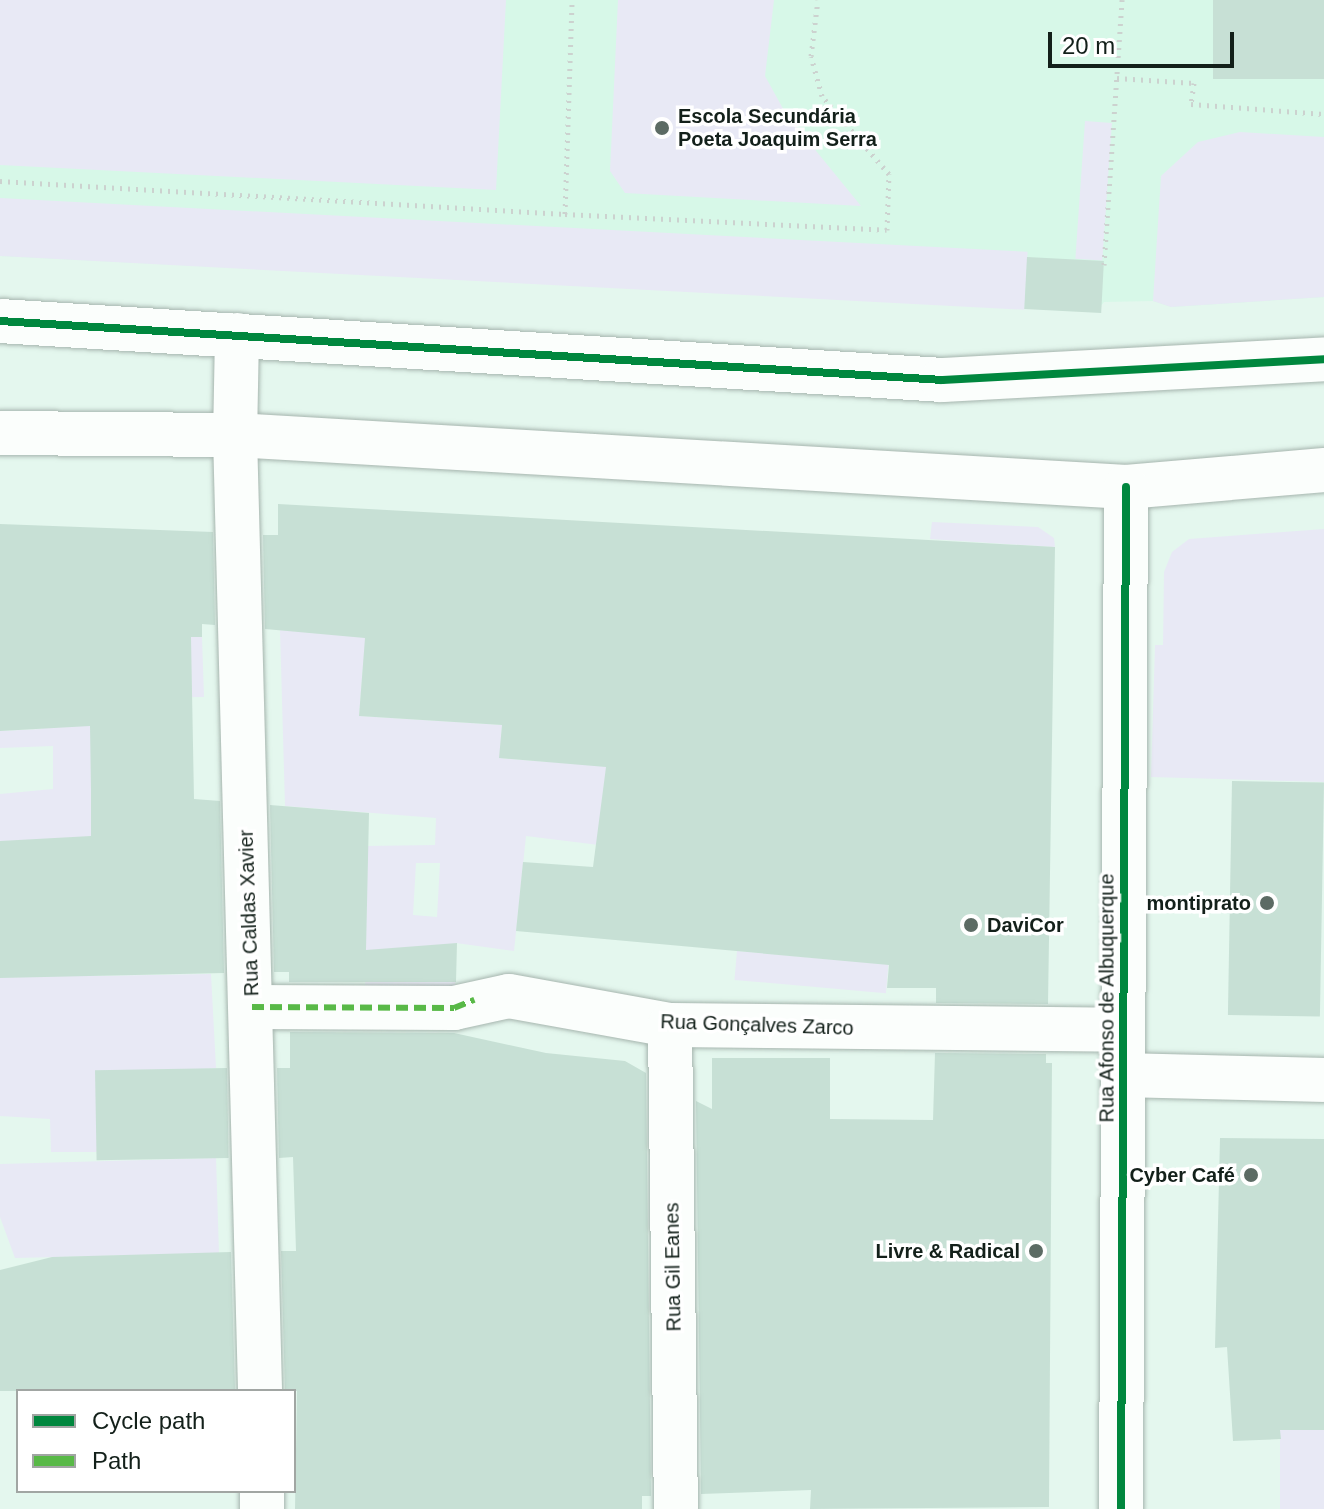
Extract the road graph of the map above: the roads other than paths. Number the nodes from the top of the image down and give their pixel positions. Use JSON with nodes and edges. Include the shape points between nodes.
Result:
{"nodes":[{"id":1,"x":0,"y":321,"type":"edge"},
{"id":2,"x":237,"y":335,"type":"junction"},
{"id":3,"x":1324,"y":359,"type":"edge"},
{"id":4,"x":0,"y":433,"type":"edge"},
{"id":5,"x":235,"y":435,"type":"junction"},
{"id":6,"x":1324,"y":470,"type":"edge"},
{"id":7,"x":1126,"y":487,"type":"junction"},
{"id":8,"x":252,"y":1007,"type":"junction"},
{"id":9,"x":670,"y":1025,"type":"junction"},
{"id":10,"x":1123,"y":1030,"type":"junction"},
{"id":11,"x":1123,"y":1075,"type":"junction"},
{"id":12,"x":1324,"y":1080,"type":"edge"},
{"id":13,"x":260,"y":1389,"type":"edge"},
{"id":14,"x":676,"y":1509,"type":"edge"},
{"id":15,"x":1121,"y":1509,"type":"edge"}],
"edges":[{"from":1,"to":2,"type":"street"},
{"from":2,"to":3,"type":"street","via":[[942,380]]},
{"from":2,"to":5,"type":"street","name":"Rua Caldas Xavier"},
{"from":4,"to":5,"type":"street"},
{"from":5,"to":7,"type":"street"},
{"from":5,"to":8,"type":"street","name":"Rua Caldas Xavier"},
{"from":6,"to":7,"type":"street"},
{"from":7,"to":10,"type":"street","name":"Rua Afonso de Albuquerque"},
{"from":8,"to":9,"type":"street","name":"Rua Gonçalves Zarco","via":[[454,1008],[509,996]]},
{"from":8,"to":13,"type":"street","name":"Rua Caldas Xavier"},
{"from":9,"to":10,"type":"street","name":"Rua Gonçalves Zarco"},
{"from":9,"to":14,"type":"street","name":"Rua Gil Eanes"},
{"from":10,"to":11,"type":"street","name":"Rua Afonso de Albuquerque"},
{"from":11,"to":12,"type":"street"},
{"from":11,"to":15,"type":"street","name":"Rua Afonso de Albuquerque"}]}
